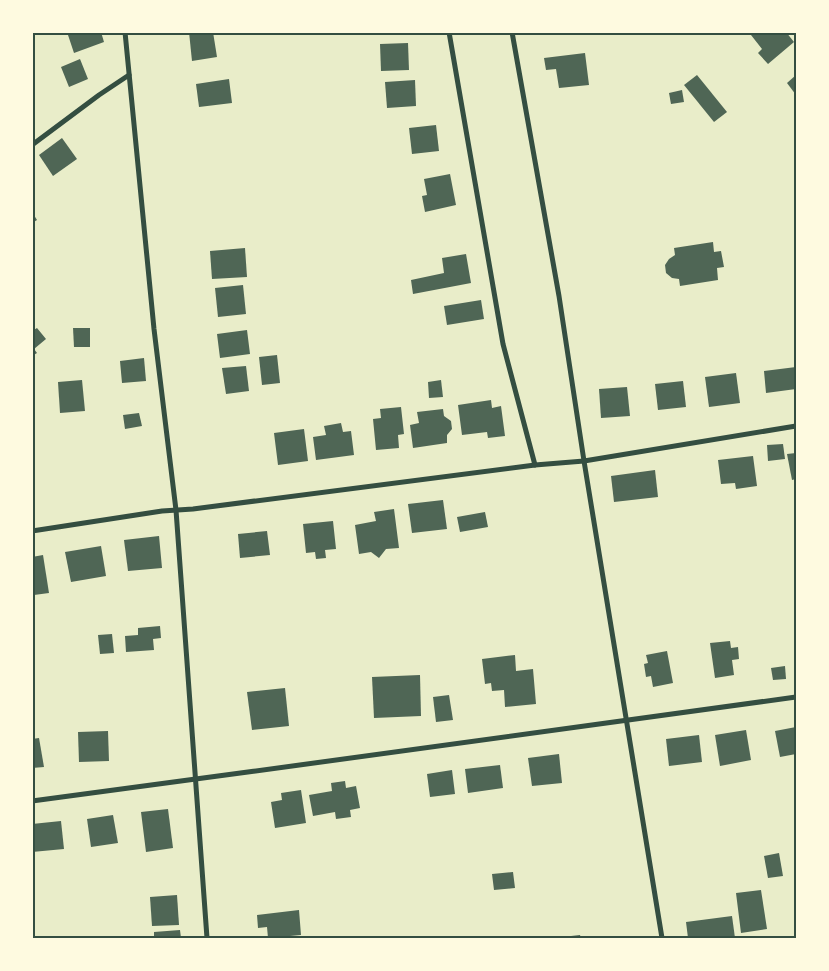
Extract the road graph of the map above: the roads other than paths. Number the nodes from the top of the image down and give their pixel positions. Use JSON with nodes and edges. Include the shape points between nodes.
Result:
{"nodes":[{"id":1,"x":125,"y":32,"type":"edge"},
{"id":2,"x":449,"y":32,"type":"edge"},
{"id":3,"x":512,"y":32,"type":"edge"},
{"id":4,"x":129,"y":75,"type":"junction"},
{"id":5,"x":32,"y":145,"type":"edge"},
{"id":6,"x":796,"y":426,"type":"edge"},
{"id":7,"x":584,"y":461,"type":"junction"},
{"id":8,"x":536,"y":466,"type":"junction"},
{"id":9,"x":176,"y":510,"type":"junction"},
{"id":10,"x":32,"y":531,"type":"edge"},
{"id":11,"x":796,"y":697,"type":"edge"},
{"id":12,"x":627,"y":719,"type":"junction"},
{"id":13,"x":196,"y":779,"type":"junction"},
{"id":14,"x":32,"y":801,"type":"edge"},
{"id":15,"x":207,"y":938,"type":"edge"},
{"id":16,"x":662,"y":938,"type":"edge"}],
"edges":[{"from":1,"to":4,"type":"street"},
{"from":2,"to":8,"type":"street","via":[[502,344]]},
{"from":3,"to":7,"type":"street","via":[[560,296]]},
{"from":4,"to":5,"type":"street"},
{"from":4,"to":9,"type":"street"},
{"from":6,"to":7,"type":"street"},
{"from":7,"to":8,"type":"street"},
{"from":7,"to":12,"type":"street"},
{"from":8,"to":9,"type":"street"},
{"from":9,"to":10,"type":"street"},
{"from":9,"to":13,"type":"street"},
{"from":11,"to":12,"type":"street"},
{"from":12,"to":13,"type":"street"},
{"from":12,"to":16,"type":"street"},
{"from":13,"to":14,"type":"street"},
{"from":13,"to":15,"type":"street"}]}
